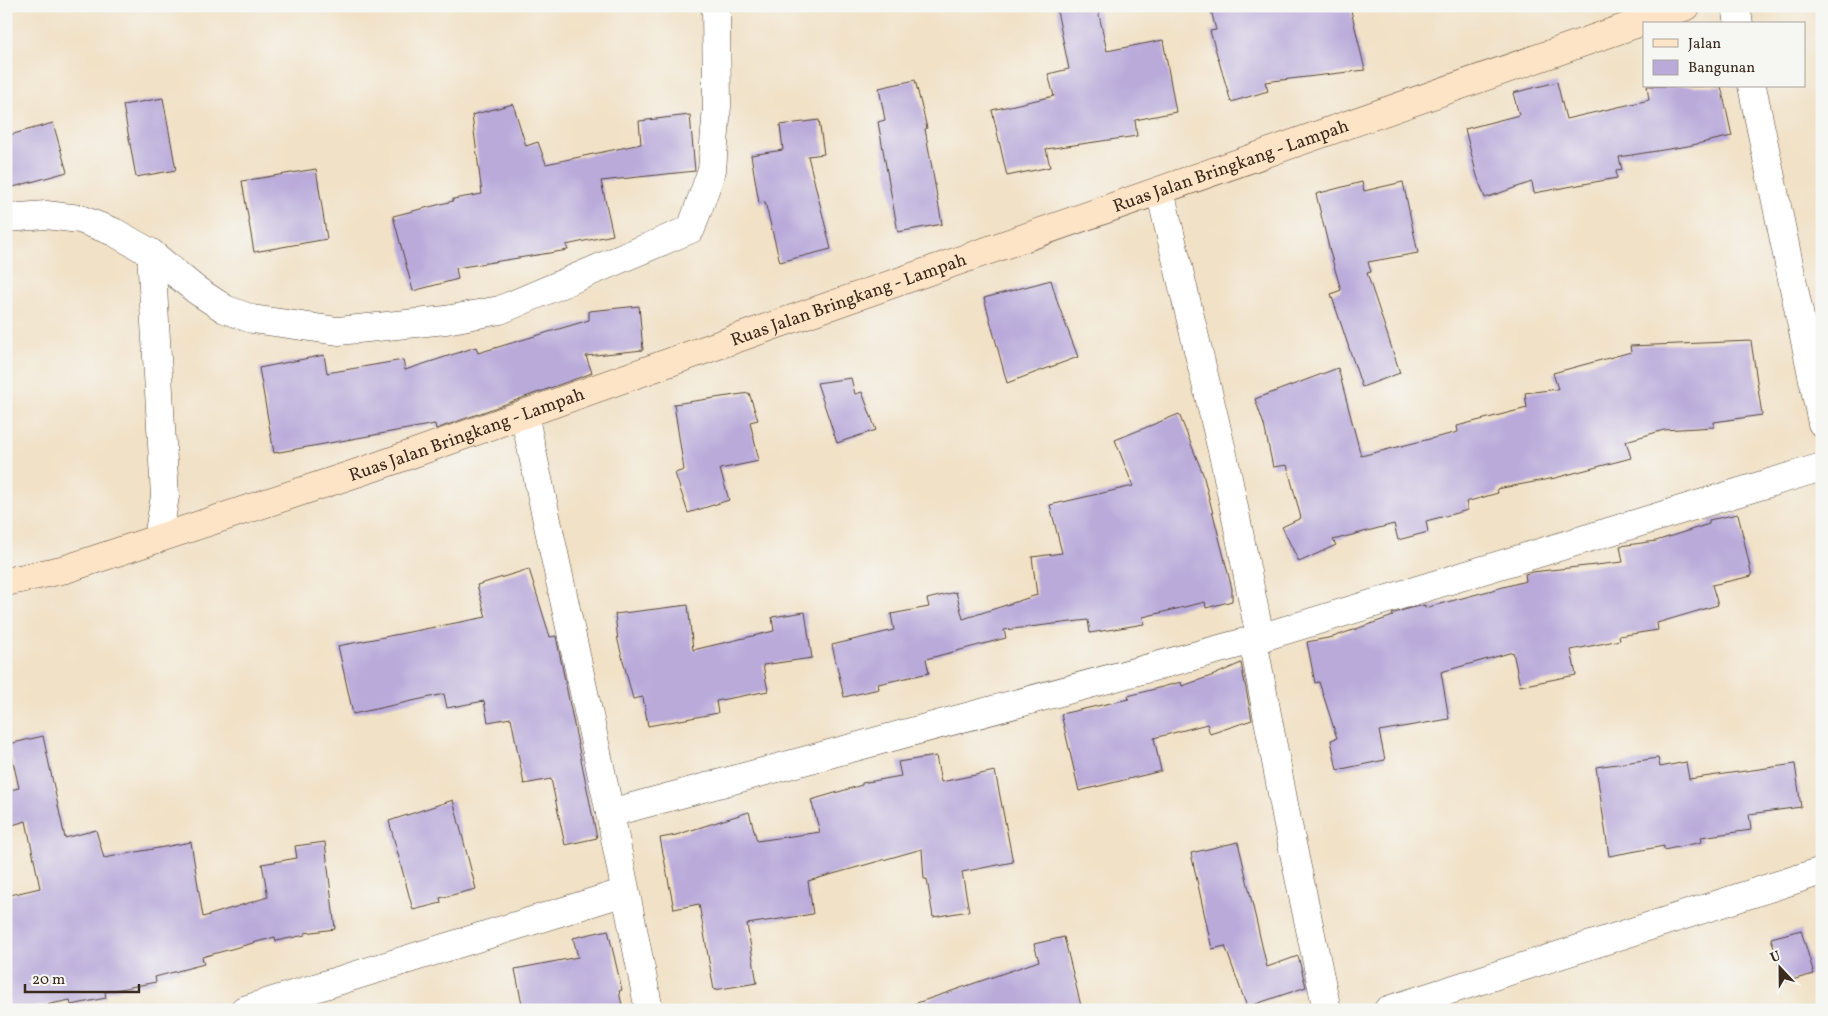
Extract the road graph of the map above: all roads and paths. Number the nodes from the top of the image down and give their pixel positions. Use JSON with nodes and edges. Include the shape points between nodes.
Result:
{"nodes":[{"id":1,"x":716,"y":6,"type":"edge"},
{"id":2,"x":1687,"y":6,"type":"edge"},
{"id":3,"x":1736,"y":6,"type":"edge"},
{"id":4,"x":1739,"y":22,"type":"edge"},
{"id":5,"x":1752,"y":88,"type":"edge"},
{"id":6,"x":1160,"y":190,"type":"junction"},
{"id":7,"x":6,"y":218,"type":"edge"},
{"id":8,"x":150,"y":253,"type":"junction"},
{"id":9,"x":524,"y":414,"type":"junction"},
{"id":10,"x":1822,"y":424,"type":"edge"},
{"id":11,"x":1822,"y":467,"type":"edge"},
{"id":12,"x":158,"y":538,"type":"junction"},
{"id":13,"x":6,"y":582,"type":"edge"},
{"id":14,"x":1257,"y":638,"type":"junction"},
{"id":15,"x":610,"y":813,"type":"junction"},
{"id":16,"x":1822,"y":871,"type":"edge"},
{"id":17,"x":625,"y":892,"type":"junction"},
{"id":18,"x":244,"y":1010,"type":"edge"},
{"id":19,"x":649,"y":1010,"type":"edge"},
{"id":20,"x":1327,"y":1010,"type":"edge"},
{"id":21,"x":1388,"y":1010,"type":"edge"}],
"edges":[{"from":1,"to":8,"type":"street","via":[[717,106],[712,170],[691,230],[500,310],[446,320],[338,331],[252,319],[225,309]]},
{"from":2,"to":6,"type":"main road","name":"Ruas Jalan Bringkang - Lampah"},
{"from":3,"to":4,"type":"street"},
{"from":5,"to":10,"type":"street"},
{"from":6,"to":9,"type":"main road","name":"Ruas Jalan Bringkang - Lampah"},
{"from":6,"to":14,"type":"street","via":[[1225,463]]},
{"from":7,"to":8,"type":"street","via":[[46,215],[80,219],[114,232]]},
{"from":8,"to":12,"type":"street","via":[[165,496]]},
{"from":9,"to":12,"type":"main road","name":"Ruas Jalan Bringkang - Lampah"},
{"from":9,"to":15,"type":"street"},
{"from":11,"to":14,"type":"street"},
{"from":12,"to":13,"type":"main road","name":"Ruas Jalan Bringkang - Lampah","via":[[66,568]]},
{"from":14,"to":15,"type":"street"},
{"from":14,"to":20,"type":"street","via":[[1287,820]]},
{"from":15,"to":17,"type":"street"},
{"from":16,"to":21,"type":"street"},
{"from":17,"to":18,"type":"street"},
{"from":17,"to":19,"type":"street"}]}
